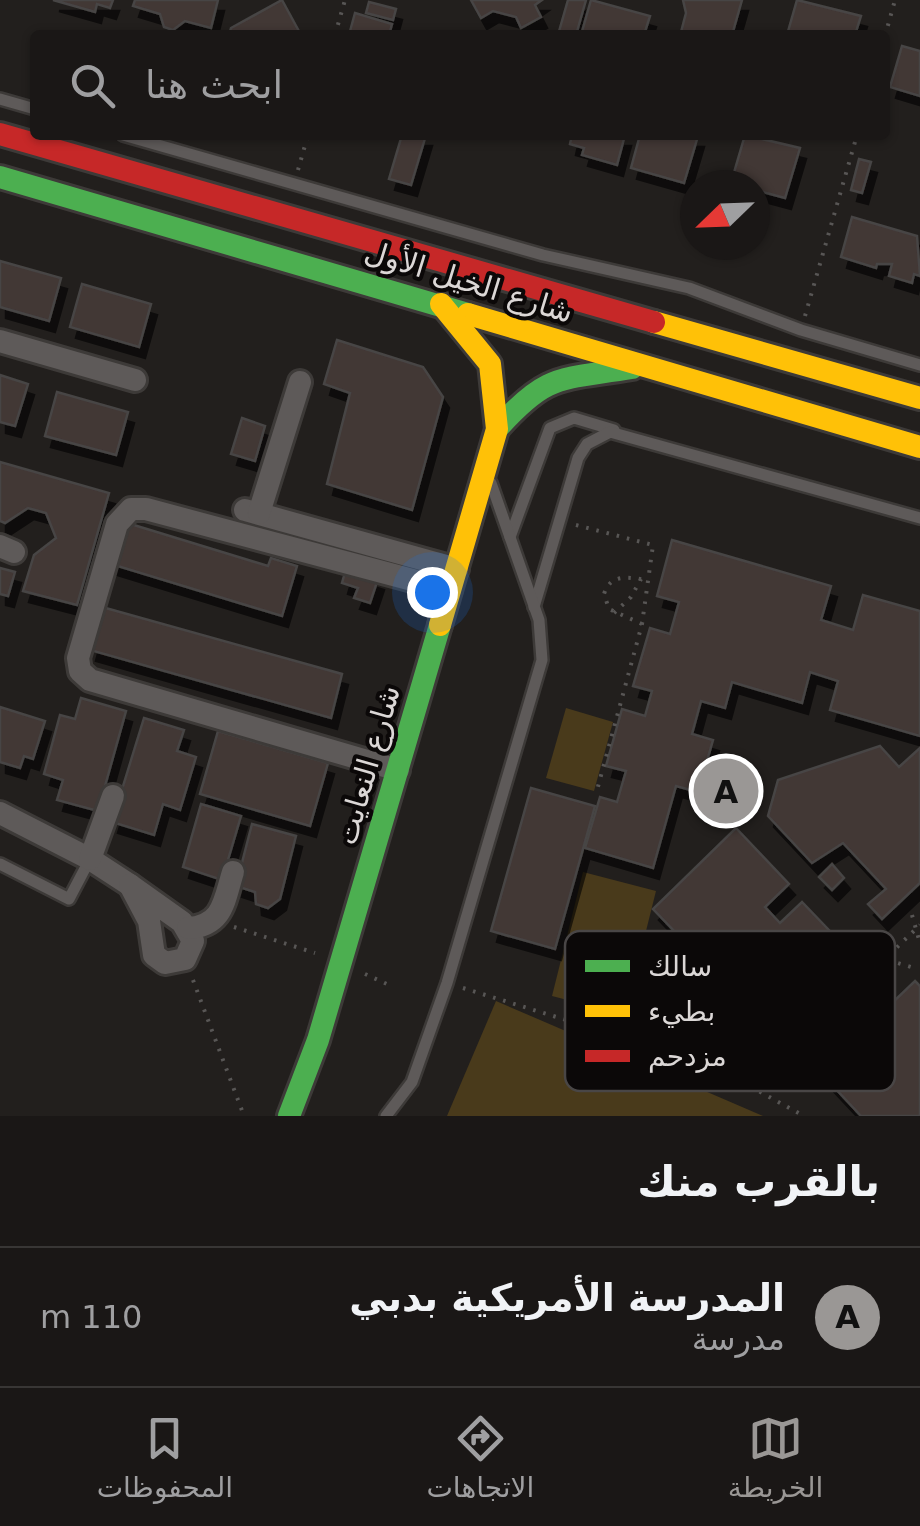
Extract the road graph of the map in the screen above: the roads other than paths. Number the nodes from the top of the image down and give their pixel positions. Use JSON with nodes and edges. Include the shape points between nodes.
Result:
{"nodes":[{"id":1,"x":0,"y":99,"type":"edge"},
{"id":2,"x":30,"y":108,"type":"edge"},
{"id":3,"x":0,"y":134,"type":"edge"},
{"id":4,"x":140,"y":140,"type":"edge"},
{"id":5,"x":0,"y":177,"type":"edge"},
{"id":6,"x":441,"y":304,"type":"junction"},
{"id":7,"x":0,"y":341,"type":"edge"},
{"id":8,"x":920,"y":364,"type":"edge"},
{"id":9,"x":646,"y":367,"type":"junction"},
{"id":10,"x":135,"y":380,"type":"dead end"},
{"id":11,"x":300,"y":382,"type":"dead end"},
{"id":12,"x":920,"y":398,"type":"edge"},
{"id":13,"x":497,"y":429,"type":"junction"},
{"id":14,"x":620,"y":432,"type":"junction"},
{"id":15,"x":920,"y":448,"type":"edge"},
{"id":16,"x":486,"y":469,"type":"junction"},
{"id":17,"x":920,"y":518,"type":"edge"},
{"id":18,"x":510,"y":537,"type":"junction"},
{"id":19,"x":454,"y":579,"type":"junction"},
{"id":20,"x":534,"y":607,"type":"junction"},
{"id":21,"x":398,"y":770,"type":"junction"},
{"id":22,"x":112,"y":796,"type":"dead end"},
{"id":23,"x":0,"y":813,"type":"edge"},
{"id":24,"x":90,"y":858,"type":"junction"},
{"id":25,"x":0,"y":864,"type":"edge"},
{"id":26,"x":234,"y":872,"type":"dead end"},
{"id":27,"x":130,"y":885,"type":"junction"},
{"id":28,"x":188,"y":928,"type":"junction"},
{"id":29,"x":391,"y":1113,"type":"edge"},
{"id":30,"x":289,"y":1116,"type":"edge"}],
"edges":[{"from":1,"to":2,"type":"lane"},
{"from":3,"to":12,"type":"main road","name":"شارع الخيل الأول"},
{"from":4,"to":8,"type":"lane","via":[[543,255],[675,284]]},
{"from":5,"to":6,"type":"main road","name":"شارع الخيل الأول"},
{"from":6,"to":9,"type":"main road","name":"شارع الخيل الأول"},
{"from":6,"to":13,"type":"main road","name":"شارع النعايت","via":[[490,364]]},
{"from":7,"to":10,"type":"street"},
{"from":9,"to":13,"type":"main road","name":"شارع النعايت","via":[[546,382]]},
{"from":9,"to":15,"type":"main road","name":"شارع الخيل الأول"},
{"from":11,"to":19,"type":"street","via":[[252,512]]},
{"from":13,"to":16,"type":"main road","name":"شارع النعايت"},
{"from":14,"to":17,"type":"lane"},
{"from":14,"to":18,"type":"lane","via":[[574,418],[550,428]]},
{"from":14,"to":20,"type":"lane","via":[[587,444]]},
{"from":16,"to":18,"type":"lane"},
{"from":16,"to":19,"type":"main road","name":"شارع النعايت"},
{"from":18,"to":20,"type":"lane"},
{"from":19,"to":21,"type":"main road","name":"شارع النعايت"},
{"from":19,"to":21,"type":"street","via":[[138,508],[116,524],[78,658],[90,680]]},
{"from":20,"to":29,"type":"lane","via":[[542,660],[447,983],[412,1082]]},
{"from":21,"to":30,"type":"main road","name":"شارع النعايت"},
{"from":22,"to":24,"type":"street"},
{"from":23,"to":24,"type":"street"},
{"from":24,"to":25,"type":"lane","via":[[69,899]]},
{"from":24,"to":27,"type":"street"},
{"from":26,"to":28,"type":"street","via":[[215,921]]},
{"from":27,"to":28,"type":"street"},
{"from":27,"to":28,"type":"street","via":[[149,921],[154,955],[165,963],[185,960],[193,940]]}]}
